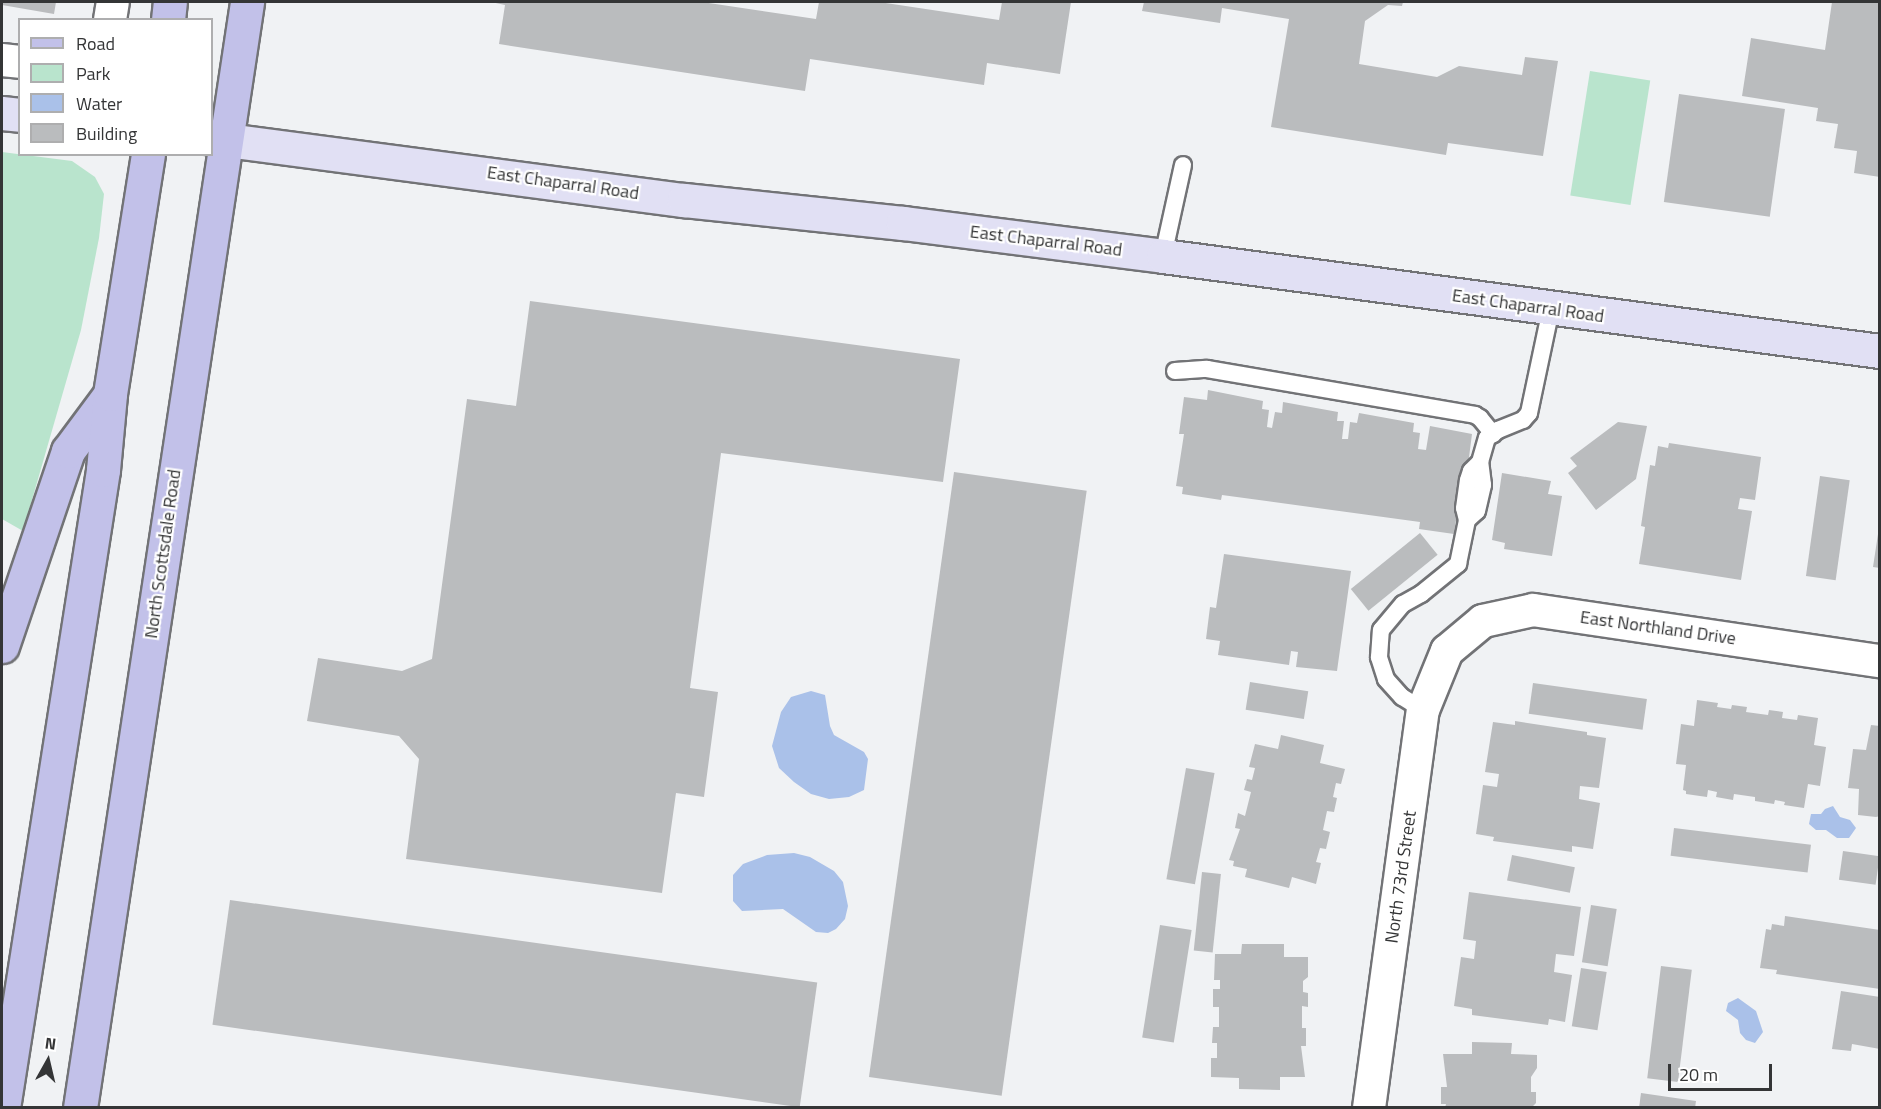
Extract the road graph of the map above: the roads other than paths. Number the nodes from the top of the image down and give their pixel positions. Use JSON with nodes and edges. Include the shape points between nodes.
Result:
{"nodes":[{"id":1,"x":113,"y":2,"type":"edge"},
{"id":2,"x":170,"y":2,"type":"edge"},
{"id":3,"x":248,"y":2,"type":"edge"},
{"id":4,"x":110,"y":18,"type":"edge"},
{"id":5,"x":168,"y":18,"type":"edge"},
{"id":6,"x":2,"y":60,"type":"edge"},
{"id":7,"x":18,"y":62,"type":"edge"},
{"id":8,"x":2,"y":113,"type":"edge"},
{"id":9,"x":18,"y":115,"type":"edge"},
{"id":10,"x":219,"y":138,"type":"edge"},
{"id":11,"x":148,"y":156,"type":"edge"},
{"id":12,"x":1183,"y":165,"type":"dead end"},
{"id":13,"x":1163,"y":256,"type":"junction"},
{"id":14,"x":1551,"y":309,"type":"junction"},
{"id":15,"x":1880,"y":351,"type":"edge"},
{"id":16,"x":1175,"y":371,"type":"dead end"},
{"id":17,"x":110,"y":394,"type":"junction"},
{"id":18,"x":1493,"y":434,"type":"junction"},
{"id":19,"x":2,"y":646,"type":"edge"},
{"id":20,"x":1447,"y":651,"type":"joint"},
{"id":21,"x":1880,"y":661,"type":"edge"},
{"id":22,"x":1423,"y":710,"type":"junction"},
{"id":23,"x":3,"y":1107,"type":"edge"},
{"id":24,"x":80,"y":1107,"type":"edge"},
{"id":25,"x":1369,"y":1107,"type":"edge"}],
"edges":[{"from":1,"to":4,"type":"street"},
{"from":2,"to":5,"type":"main road"},
{"from":3,"to":10,"type":"main road","name":"North Scottsdale Road"},
{"from":6,"to":7,"type":"street"},
{"from":8,"to":9,"type":"main road"},
{"from":10,"to":13,"type":"main road","name":"East Chaparral Road","via":[[684,200]]},
{"from":10,"to":24,"type":"main road","name":"North Scottsdale Road"},
{"from":11,"to":17,"type":"main road"},
{"from":12,"to":13,"type":"lane"},
{"from":13,"to":14,"type":"main road","name":"East Chaparral Road"},
{"from":14,"to":15,"type":"main road","name":"East Chaparral Road"},
{"from":14,"to":18,"type":"lane","via":[[1530,413]]},
{"from":16,"to":18,"type":"lane","via":[[1207,369],[1475,416]]},
{"from":17,"to":19,"type":"main road","via":[[68,451]]},
{"from":17,"to":23,"type":"main road","via":[[103,470]]},
{"from":18,"to":22,"type":"lane","via":[[1487,438],[1480,462],[1483,485],[1477,511],[1467,520],[1458,564],[1403,604],[1380,630],[1379,657],[1386,679],[1402,697]]},
{"from":20,"to":21,"type":"street","name":"East Northland Drive","via":[[1483,621],[1533,610]]},
{"from":20,"to":22,"type":"street","name":"North 73rd Street"},
{"from":22,"to":25,"type":"street","name":"North 73rd Street"}]}
